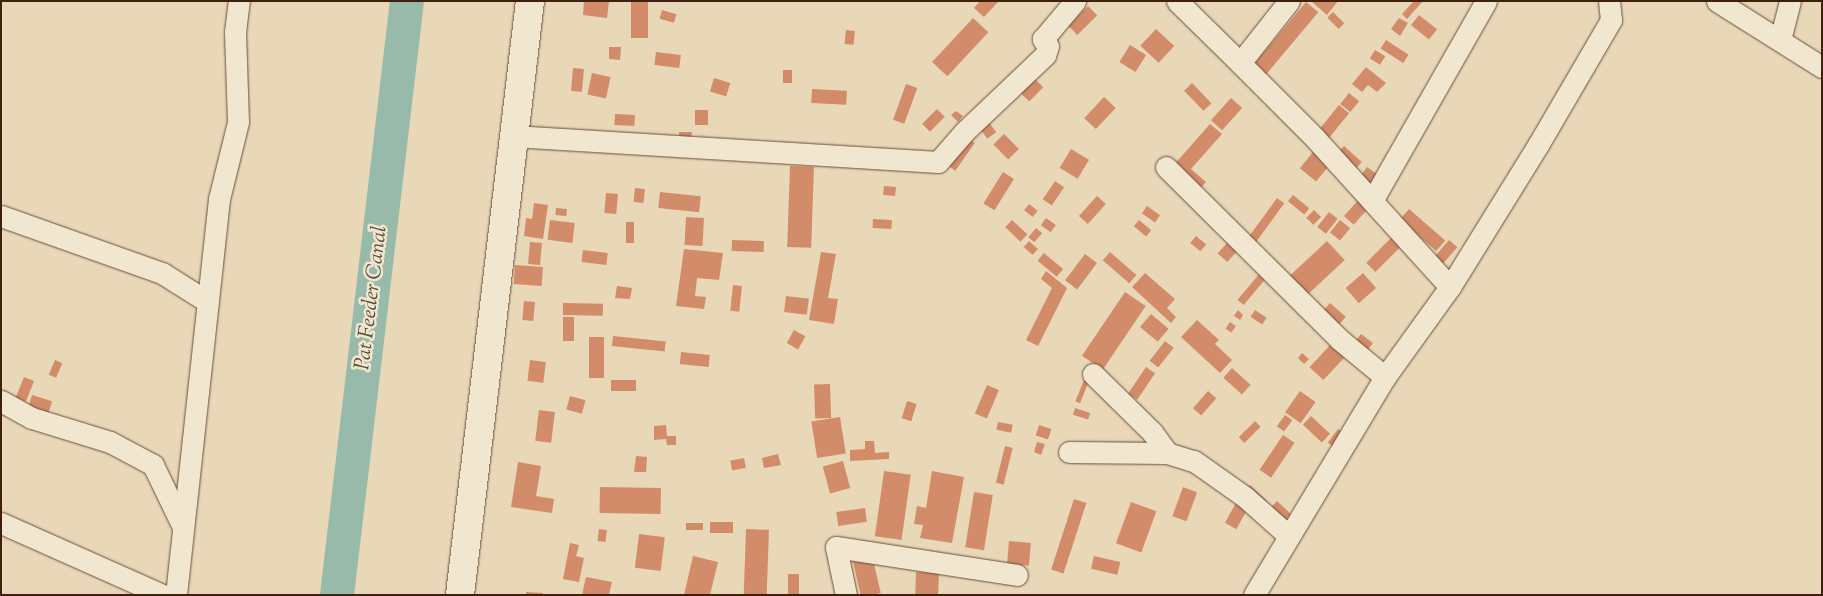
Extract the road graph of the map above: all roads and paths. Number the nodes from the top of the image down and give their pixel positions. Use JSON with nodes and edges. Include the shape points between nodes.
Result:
{"nodes":[{"id":1,"x":239,"y":1,"type":"edge"},
{"id":2,"x":530,"y":1,"type":"edge"},
{"id":3,"x":1075,"y":1,"type":"edge"},
{"id":4,"x":1177,"y":1,"type":"edge"},
{"id":5,"x":1289,"y":1,"type":"edge"},
{"id":6,"x":1486,"y":1,"type":"edge"},
{"id":7,"x":1609,"y":1,"type":"edge"},
{"id":8,"x":1717,"y":1,"type":"edge"},
{"id":9,"x":1790,"y":1,"type":"edge"},
{"id":10,"x":1780,"y":40,"type":"junction"},
{"id":11,"x":1240,"y":63,"type":"junction"},
{"id":12,"x":1822,"y":67,"type":"edge"},
{"id":13,"x":512,"y":136,"type":"junction"},
{"id":14,"x":1166,"y":167,"type":"dead end"},
{"id":15,"x":1372,"y":201,"type":"junction"},
{"id":16,"x":1,"y":216,"type":"edge"},
{"id":17,"x":1450,"y":288,"type":"junction"},
{"id":18,"x":208,"y":302,"type":"junction"},
{"id":19,"x":1094,"y":374,"type":"dead end"},
{"id":20,"x":1385,"y":377,"type":"junction"},
{"id":21,"x":1,"y":402,"type":"edge"},
{"id":22,"x":1069,"y":452,"type":"dead end"},
{"id":23,"x":1167,"y":454,"type":"junction"},
{"id":24,"x":1,"y":523,"type":"edge"},
{"id":25,"x":183,"y":528,"type":"junction"},
{"id":26,"x":1288,"y":534,"type":"junction"},
{"id":27,"x":1017,"y":575,"type":"dead end"},
{"id":28,"x":163,"y":595,"type":"edge"},
{"id":29,"x":176,"y":595,"type":"edge"},
{"id":30,"x":460,"y":595,"type":"edge"},
{"id":31,"x":846,"y":595,"type":"edge"},
{"id":32,"x":1254,"y":595,"type":"edge"}],
"edges":[{"from":1,"to":18,"type":"street","via":[[235,32],[238,122],[219,199]]},
{"from":2,"to":13,"type":"street"},
{"from":3,"to":13,"type":"street","via":[[1043,39],[1048,46],[1045,56],[964,132],[938,162]]},
{"from":4,"to":11,"type":"street"},
{"from":5,"to":11,"type":"street"},
{"from":6,"to":15,"type":"street"},
{"from":7,"to":17,"type":"street","via":[[1611,20]]},
{"from":8,"to":10,"type":"street"},
{"from":9,"to":10,"type":"street"},
{"from":10,"to":12,"type":"street"},
{"from":11,"to":15,"type":"street"},
{"from":13,"to":30,"type":"street"},
{"from":14,"to":20,"type":"street","via":[[1312,314]]},
{"from":15,"to":17,"type":"street"},
{"from":16,"to":18,"type":"street","via":[[162,273]]},
{"from":17,"to":20,"type":"street"},
{"from":18,"to":25,"type":"street"},
{"from":19,"to":23,"type":"street","via":[[1152,432]]},
{"from":20,"to":26,"type":"street"},
{"from":21,"to":25,"type":"street","via":[[32,418],[110,442],[153,465]]},
{"from":22,"to":23,"type":"street"},
{"from":23,"to":26,"type":"street","via":[[1194,461],[1245,497]]},
{"from":24,"to":28,"type":"street"},
{"from":25,"to":29,"type":"street"},
{"from":26,"to":32,"type":"street"},
{"from":27,"to":31,"type":"street","via":[[836,547]]}]}
